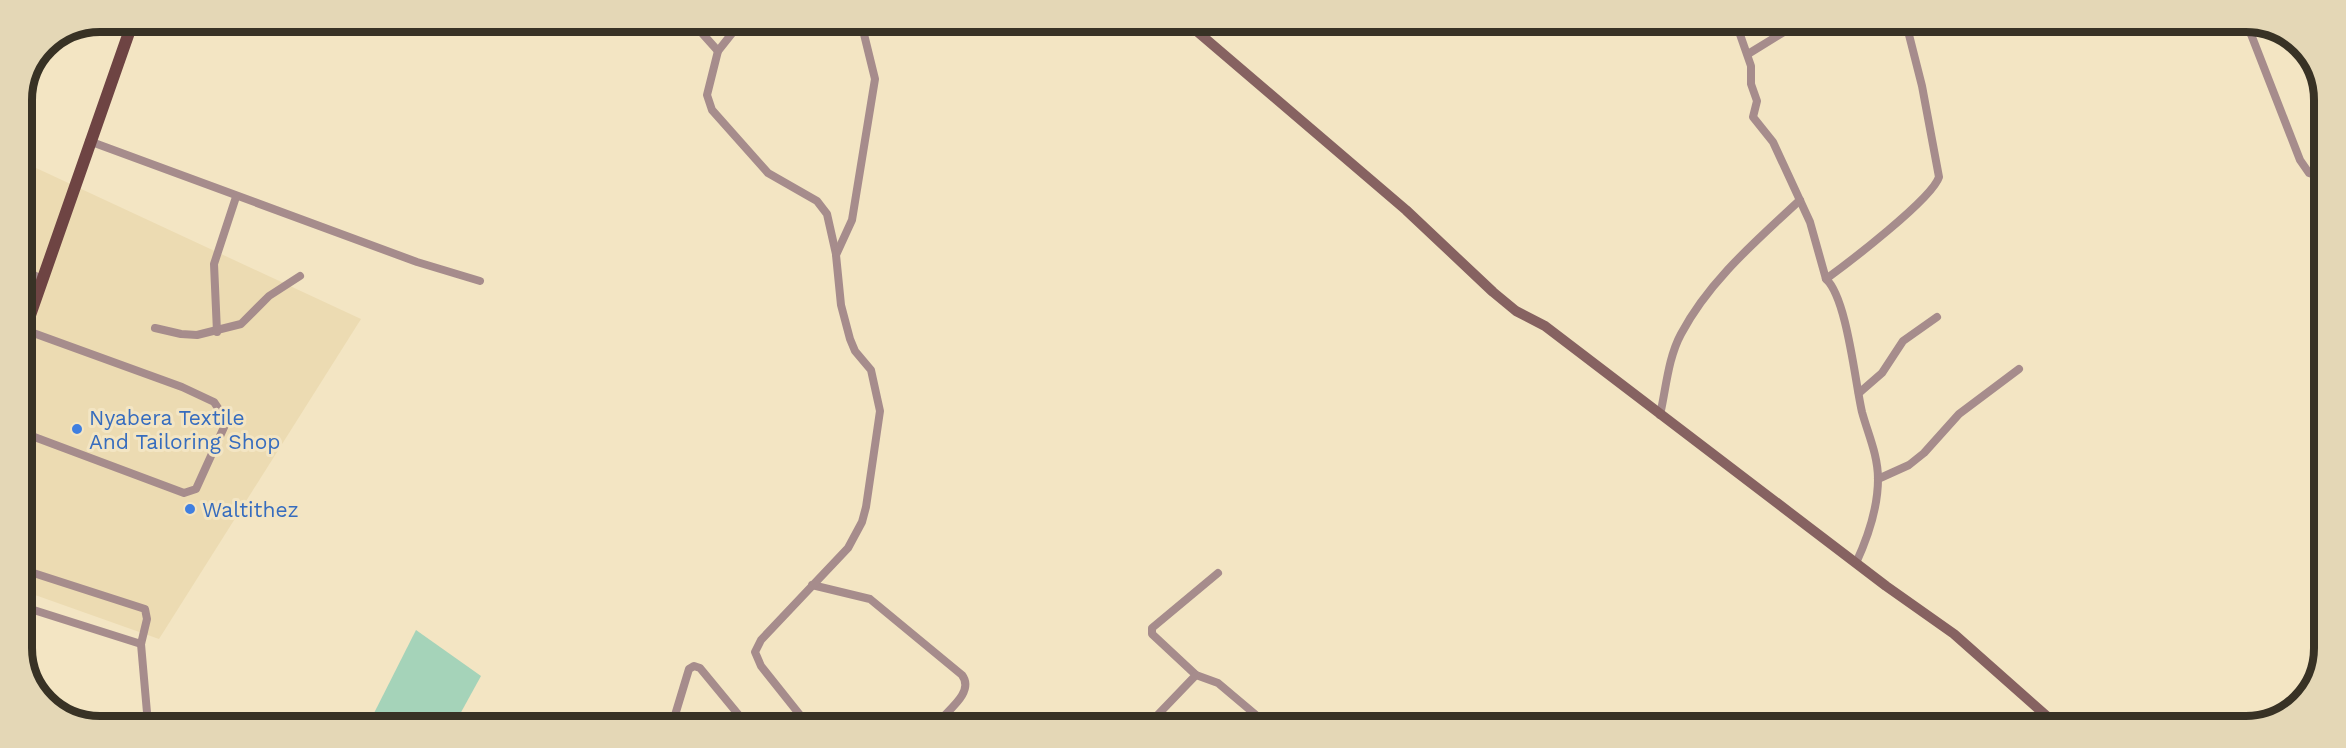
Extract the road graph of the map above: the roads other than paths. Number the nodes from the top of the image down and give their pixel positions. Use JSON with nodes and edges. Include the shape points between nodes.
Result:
{"nodes":[{"id":1,"x":129,"y":32,"type":"edge"},
{"id":2,"x":701,"y":32,"type":"edge"},
{"id":3,"x":734,"y":32,"type":"edge"},
{"id":4,"x":863,"y":32,"type":"edge"},
{"id":5,"x":1198,"y":32,"type":"edge"},
{"id":6,"x":1739,"y":32,"type":"edge"},
{"id":7,"x":1784,"y":32,"type":"edge"},
{"id":8,"x":1908,"y":32,"type":"edge"},
{"id":9,"x":2250,"y":32,"type":"edge"},
{"id":10,"x":718,"y":51,"type":"junction"},
{"id":11,"x":1748,"y":54,"type":"junction"},
{"id":12,"x":89,"y":141,"type":"junction"},
{"id":13,"x":2314,"y":174,"type":"edge"},
{"id":14,"x":236,"y":197,"type":"junction"},
{"id":15,"x":1800,"y":200,"type":"junction"},
{"id":16,"x":836,"y":255,"type":"junction"},
{"id":17,"x":32,"y":274,"type":"edge"},
{"id":18,"x":300,"y":276,"type":"dead end"},
{"id":19,"x":1826,"y":279,"type":"junction"},
{"id":20,"x":43,"y":280,"type":"junction"},
{"id":21,"x":480,"y":281,"type":"dead end"},
{"id":22,"x":32,"y":310,"type":"edge"},
{"id":23,"x":1936,"y":316,"type":"dead end"},
{"id":24,"x":155,"y":328,"type":"dead end"},
{"id":25,"x":217,"y":332,"type":"junction"},
{"id":26,"x":32,"y":338,"type":"edge"},
{"id":27,"x":2019,"y":369,"type":"dead end"},
{"id":28,"x":1859,"y":393,"type":"junction"},
{"id":29,"x":1660,"y":414,"type":"junction"},
{"id":30,"x":32,"y":436,"type":"edge"},
{"id":31,"x":1878,"y":479,"type":"junction"},
{"id":32,"x":1856,"y":563,"type":"junction"},
{"id":33,"x":32,"y":573,"type":"edge"},
{"id":34,"x":1218,"y":573,"type":"dead end"},
{"id":35,"x":812,"y":585,"type":"junction"},
{"id":36,"x":32,"y":609,"type":"edge"},
{"id":37,"x":141,"y":644,"type":"junction"},
{"id":38,"x":1196,"y":675,"type":"junction"},
{"id":39,"x":147,"y":716,"type":"edge"},
{"id":40,"x":675,"y":716,"type":"edge"},
{"id":41,"x":740,"y":716,"type":"edge"},
{"id":42,"x":801,"y":716,"type":"edge"},
{"id":43,"x":943,"y":716,"type":"edge"},
{"id":44,"x":1157,"y":716,"type":"edge"},
{"id":45,"x":1257,"y":716,"type":"edge"},
{"id":46,"x":2047,"y":716,"type":"edge"}],
"edges":[{"from":1,"to":12,"type":"main road"},
{"from":2,"to":10,"type":"street"},
{"from":3,"to":10,"type":"street"},
{"from":4,"to":16,"type":"street","via":[[875,79],[852,220]]},
{"from":5,"to":29,"type":"street","via":[[1406,210],[1508,305],[1545,326]]},
{"from":6,"to":11,"type":"street"},
{"from":7,"to":11,"type":"street"},
{"from":8,"to":19,"type":"street","via":[[1939,177],[1919,203]]},
{"from":9,"to":13,"type":"street","via":[[2300,160]]},
{"from":10,"to":16,"type":"street","via":[[707,95],[712,110],[768,173],[817,201],[827,214]]},
{"from":11,"to":15,"type":"street","via":[[1756,101],[1753,117],[1773,142]]},
{"from":12,"to":14,"type":"street"},
{"from":12,"to":20,"type":"main road"},
{"from":14,"to":21,"type":"street"},
{"from":14,"to":25,"type":"street","via":[[214,264]]},
{"from":15,"to":19,"type":"street"},
{"from":15,"to":29,"type":"street","via":[[1730,267],[1686,326],[1672,359]]},
{"from":16,"to":35,"type":"street","via":[[841,305],[850,339],[871,370],[880,411],[862,522],[848,548]]},
{"from":17,"to":20,"type":"street"},
{"from":18,"to":25,"type":"street","via":[[269,296],[241,324]]},
{"from":19,"to":28,"type":"street","via":[[1841,312]]},
{"from":20,"to":22,"type":"main road"},
{"from":23,"to":28,"type":"street","via":[[1903,342],[1882,373]]},
{"from":24,"to":25,"type":"street","via":[[181,334]]},
{"from":26,"to":30,"type":"street","via":[[182,387],[214,402],[225,425],[196,489],[184,493]]},
{"from":27,"to":31,"type":"street","via":[[1959,414],[1909,465]]},
{"from":28,"to":31,"type":"street"},
{"from":29,"to":32,"type":"street"},
{"from":31,"to":32,"type":"street","via":[[1866,542]]},
{"from":32,"to":46,"type":"street","via":[[1954,634]]},
{"from":33,"to":37,"type":"street","via":[[145,609],[147,620]]},
{"from":34,"to":38,"type":"street","via":[[1151,631]]},
{"from":35,"to":42,"type":"street","via":[[761,640],[755,652],[761,666]]},
{"from":35,"to":43,"type":"street","via":[[870,599],[962,675],[966,689]]},
{"from":36,"to":37,"type":"street"},
{"from":37,"to":39,"type":"street"},
{"from":38,"to":44,"type":"street"},
{"from":38,"to":45,"type":"street","via":[[1218,683]]},
{"from":40,"to":41,"type":"street","via":[[689,669],[694,666],[700,668]]}]}
